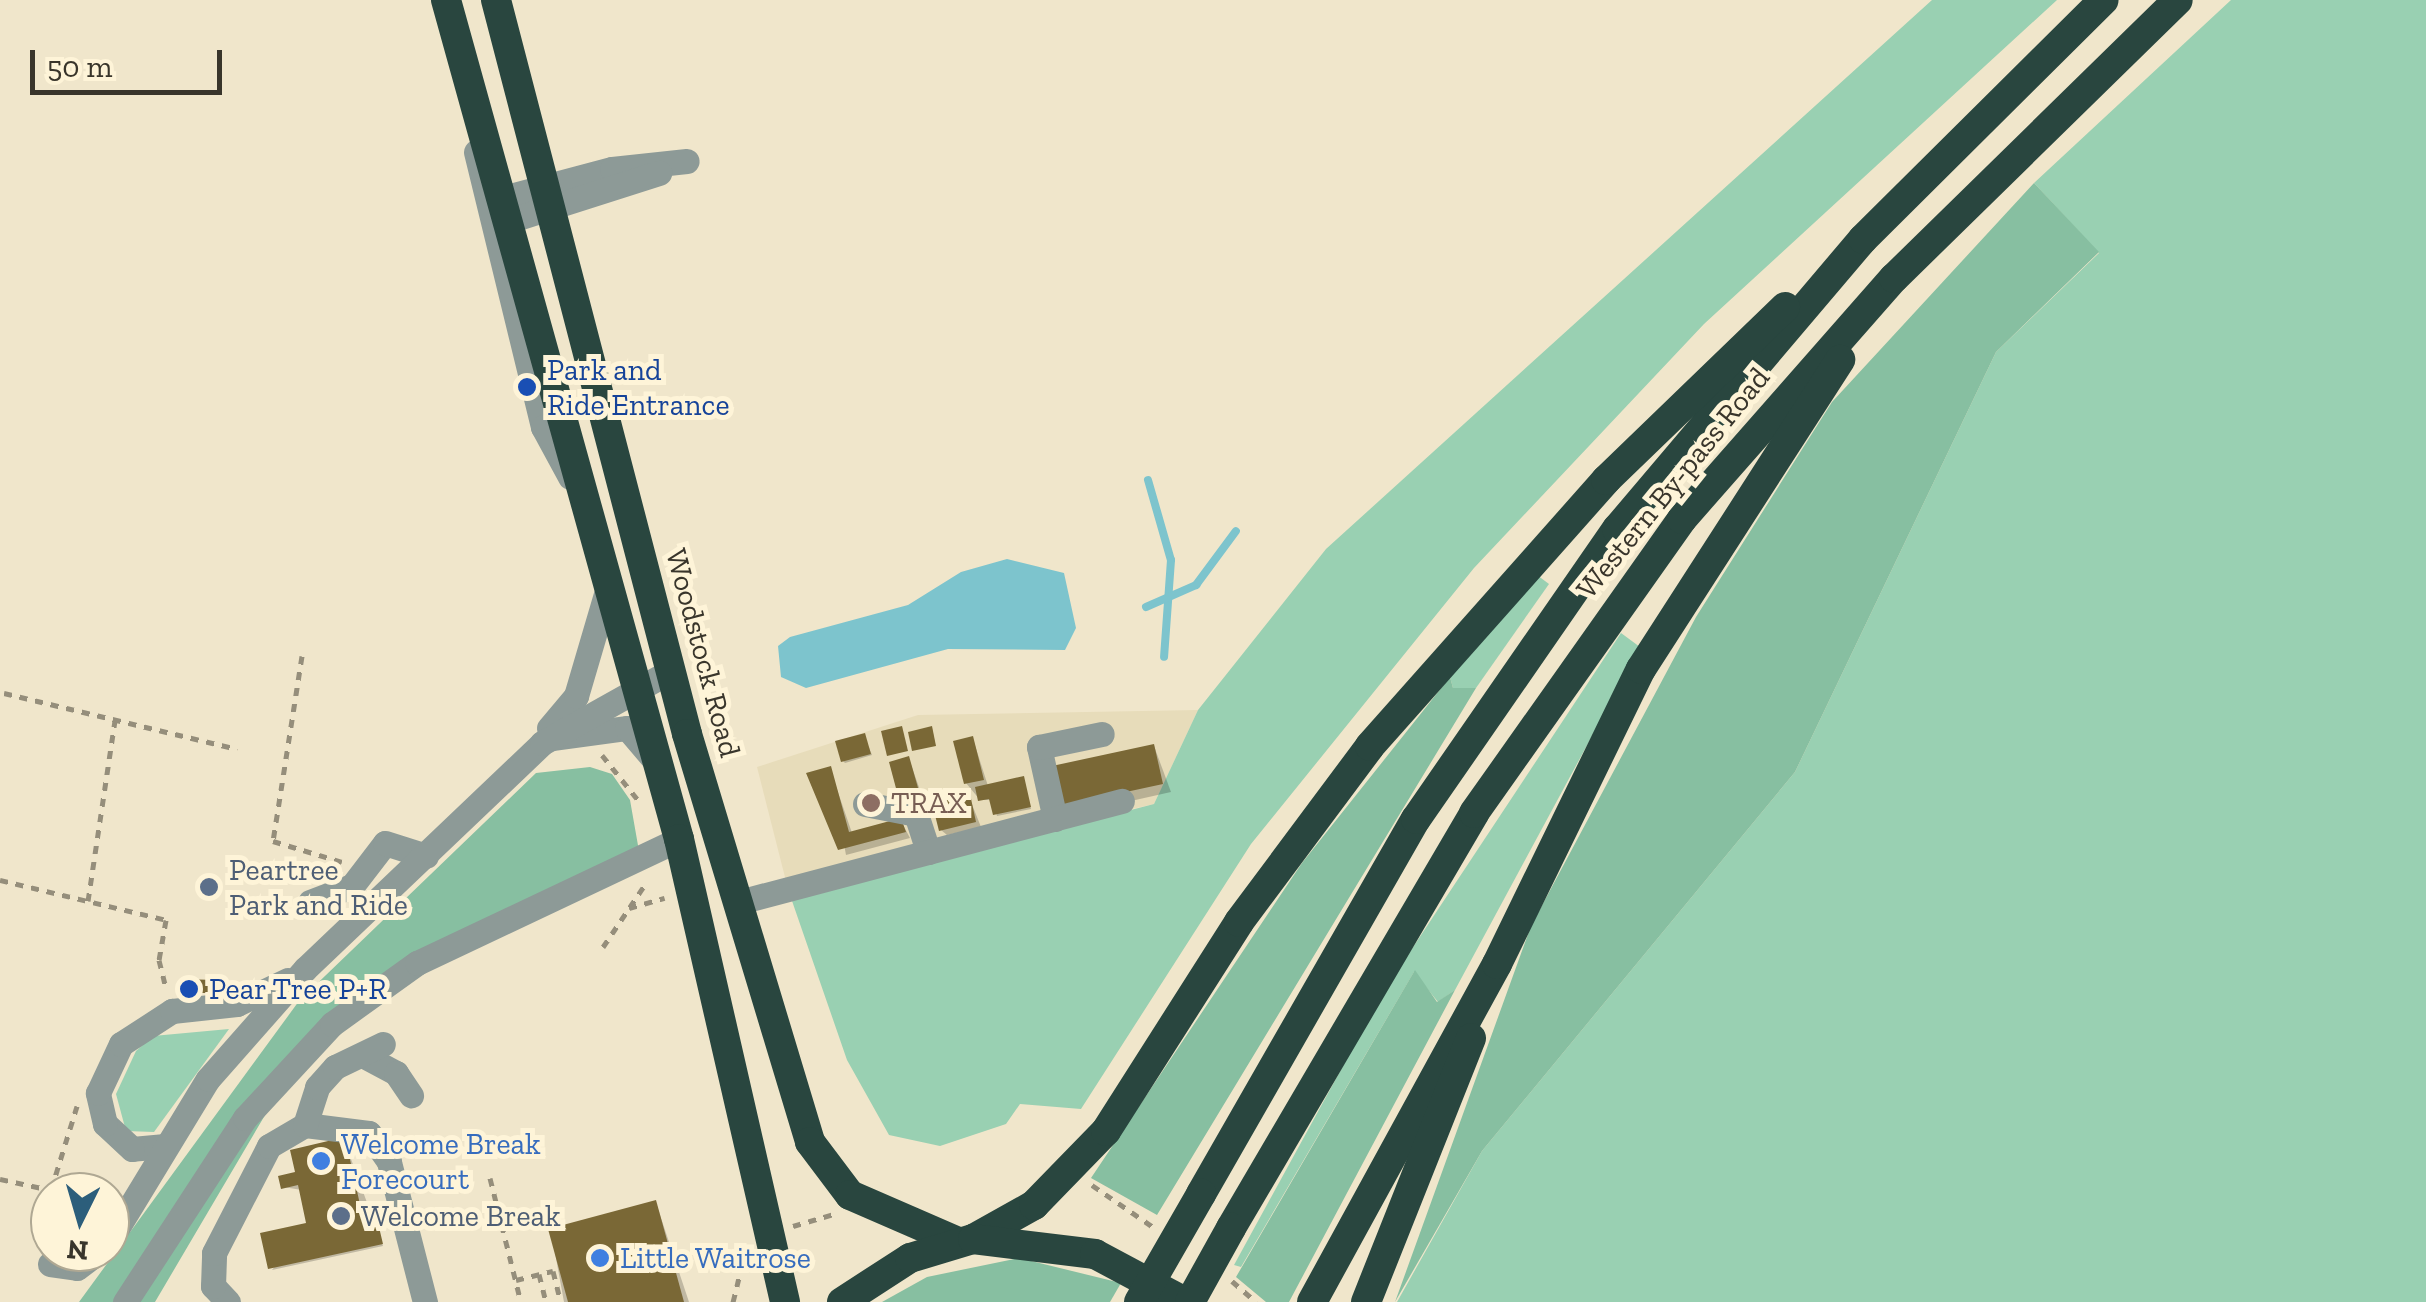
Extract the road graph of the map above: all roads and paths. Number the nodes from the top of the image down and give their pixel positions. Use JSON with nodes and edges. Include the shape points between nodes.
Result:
{"nodes":[{"id":1,"x":496,"y":0,"type":"edge"},
{"id":2,"x":2178,"y":0,"type":"edge"},
{"id":3,"x":2101,"y":3,"type":"edge"},
{"id":4,"x":450,"y":15,"type":"edge"},
{"id":5,"x":547,"y":198,"type":"junction"},
{"id":6,"x":502,"y":210,"type":"junction"},
{"id":7,"x":1863,"y":239,"type":"junction"},
{"id":8,"x":1894,"y":278,"type":"junction"},
{"id":9,"x":584,"y":342,"type":"junction"},
{"id":10,"x":575,"y":486,"type":"junction"},
{"id":11,"x":606,"y":594,"type":"junction"},
{"id":12,"x":693,"y":642,"type":"dead end"},
{"id":13,"x":302,"y":656,"type":"dead end"},
{"id":14,"x":672,"y":670,"type":"junction"},
{"id":15,"x":634,"y":686,"type":"junction"},
{"id":16,"x":4,"y":693,"type":"dead end"},
{"id":17,"x":709,"y":702,"type":"dead end"},
{"id":18,"x":115,"y":720,"type":"junction"},
{"id":19,"x":687,"y":734,"type":"junction"},
{"id":20,"x":1102,"y":734,"type":"dead end"},
{"id":21,"x":551,"y":738,"type":"junction"},
{"id":22,"x":237,"y":750,"type":"dead end"},
{"id":23,"x":524,"y":758,"type":"junction"},
{"id":24,"x":656,"y":762,"type":"junction"},
{"id":25,"x":1122,"y":801,"type":"dead end"},
{"id":26,"x":865,"y":804,"type":"dead end"},
{"id":27,"x":1055,"y":819,"type":"junction"},
{"id":28,"x":679,"y":839,"type":"junction"},
{"id":29,"x":928,"y":852,"type":"junction"},
{"id":30,"x":426,"y":856,"type":"junction"},
{"id":31,"x":658,"y":868,"type":"dead end"},
{"id":32,"x":0,"y":880,"type":"edge"},
{"id":33,"x":344,"y":880,"type":"junction"},
{"id":34,"x":665,"y":898,"type":"dead end"},
{"id":35,"x":88,"y":901,"type":"junction"},
{"id":36,"x":310,"y":902,"type":"dead end"},
{"id":37,"x":739,"y":902,"type":"junction"},
{"id":38,"x":626,"y":909,"type":"junction"},
{"id":39,"x":603,"y":947,"type":"dead end"},
{"id":40,"x":1497,"y":964,"type":"junction"},
{"id":41,"x":305,"y":969,"type":"junction"},
{"id":42,"x":172,"y":1011,"type":"junction"},
{"id":43,"x":98,"y":1093,"type":"junction"},
{"id":44,"x":411,"y":1095,"type":"dead end"},
{"id":45,"x":305,"y":1125,"type":"junction"},
{"id":46,"x":165,"y":1146,"type":"junction"},
{"id":47,"x":56,"y":1172,"type":"edge"},
{"id":48,"x":490,"y":1178,"type":"dead end"},
{"id":49,"x":0,"y":1179,"type":"edge"},
{"id":50,"x":30,"y":1185,"type":"edge"},
{"id":51,"x":130,"y":1198,"type":"edge"},
{"id":52,"x":965,"y":1240,"type":"junction"},
{"id":53,"x":538,"y":1274,"type":"junction"},
{"id":54,"x":516,"y":1280,"type":"junction"},
{"id":55,"x":422,"y":1301,"type":"edge"},
{"id":56,"x":125,"y":1302,"type":"edge"},
{"id":57,"x":228,"y":1302,"type":"edge"},
{"id":58,"x":521,"y":1302,"type":"edge"},
{"id":59,"x":546,"y":1302,"type":"edge"},
{"id":60,"x":561,"y":1302,"type":"edge"},
{"id":61,"x":785,"y":1302,"type":"edge"},
{"id":62,"x":842,"y":1302,"type":"edge"},
{"id":63,"x":1139,"y":1302,"type":"edge"},
{"id":64,"x":1187,"y":1302,"type":"edge"},
{"id":65,"x":1312,"y":1302,"type":"edge"},
{"id":66,"x":1366,"y":1302,"type":"edge"}],
"edges":[{"from":1,"to":5,"type":"highway","name":"Woodstock Road"},
{"from":2,"to":8,"type":"highway","name":"Western By-pass Road"},
{"from":3,"to":7,"type":"highway","name":"Western By-pass Road"},
{"from":4,"to":6,"type":"highway"},
{"from":4,"to":10,"type":"street","via":[[484,198],[544,427]]},
{"from":5,"to":6,"type":"street"},
{"from":5,"to":9,"type":"highway","name":"Woodstock Road"},
{"from":6,"to":10,"type":"highway"},
{"from":7,"to":52,"type":"highway","via":[[1724,360],[1516,576],[1370,746],[1239,922],[1106,1131],[1034,1204]]},
{"from":7,"to":63,"type":"highway","name":"Western By-pass Road","bridge":true,"via":[[1618,528],[1416,819]]},
{"from":8,"to":40,"type":"highway","via":[[1651,653]]},
{"from":8,"to":64,"type":"highway","name":"Western By-pass Road","bridge":true,"via":[[1736,452],[1564,678],[1343,1030]]},
{"from":9,"to":14,"type":"highway","name":"Woodstock Road"},
{"from":9,"to":19,"type":"street","via":[[609,393],[682,662]]},
{"from":10,"to":11,"type":"highway"},
{"from":11,"to":15,"type":"highway"},
{"from":11,"to":23,"type":"street","via":[[576,696]]},
{"from":12,"to":17,"type":"path"},
{"from":13,"to":33,"type":"path","via":[[273,841],[331,853]]},
{"from":14,"to":15,"type":"street"},
{"from":14,"to":19,"type":"highway","name":"Woodstock Road"},
{"from":15,"to":21,"type":"street"},
{"from":15,"to":24,"type":"highway"},
{"from":16,"to":18,"type":"path"},
{"from":18,"to":22,"type":"path"},
{"from":18,"to":35,"type":"path"},
{"from":19,"to":37,"type":"highway","name":"Woodstock Road"},
{"from":20,"to":27,"type":"street","via":[[1039,747]]},
{"from":21,"to":23,"type":"street"},
{"from":21,"to":24,"type":"street","via":[[627,728]]},
{"from":23,"to":30,"type":"street"},
{"from":24,"to":28,"type":"highway"},
{"from":25,"to":27,"type":"street"},
{"from":26,"to":29,"type":"street","via":[[916,814]]},
{"from":27,"to":29,"type":"street"},
{"from":28,"to":56,"type":"street","via":[[417,963],[332,1024],[245,1118]]},
{"from":28,"to":61,"type":"highway"},
{"from":29,"to":37,"type":"street"},
{"from":30,"to":33,"type":"street","via":[[394,841],[375,854],[361,879]]},
{"from":30,"to":41,"type":"street"},
{"from":31,"to":38,"type":"path"},
{"from":32,"to":35,"type":"path"},
{"from":33,"to":36,"type":"street"},
{"from":34,"to":38,"type":"path"},
{"from":35,"to":42,"type":"path","via":[[166,920],[159,960]]},
{"from":37,"to":52,"type":"highway","name":"Woodstock Road","via":[[810,1142],[828,1174],[892,1218]]},
{"from":38,"to":39,"type":"path"},
{"from":40,"to":65,"type":"highway"},
{"from":40,"to":66,"type":"highway"},
{"from":41,"to":42,"type":"street","via":[[237,1004]]},
{"from":41,"to":46,"type":"street","via":[[208,1079]]},
{"from":42,"to":43,"type":"street","via":[[130,1033]]},
{"from":43,"to":46,"type":"street","via":[[115,1140],[132,1149]]},
{"from":43,"to":47,"type":"path","via":[[71,1110]]},
{"from":44,"to":45,"type":"street","via":[[374,1051],[335,1067],[317,1087]]},
{"from":45,"to":55,"type":"street","via":[[369,1133],[389,1162]]},
{"from":45,"to":57,"type":"street","via":[[269,1146],[255,1188],[214,1252],[213,1286]]},
{"from":46,"to":51,"type":"street"},
{"from":48,"to":54,"type":"path"},
{"from":49,"to":50,"type":"path"},
{"from":52,"to":62,"type":"highway","via":[[910,1258]]},
{"from":52,"to":64,"type":"highway","via":[[1095,1254]]},
{"from":53,"to":54,"type":"path"},
{"from":53,"to":59,"type":"path"},
{"from":53,"to":60,"type":"path","via":[[554,1271]]},
{"from":54,"to":58,"type":"path"}]}
